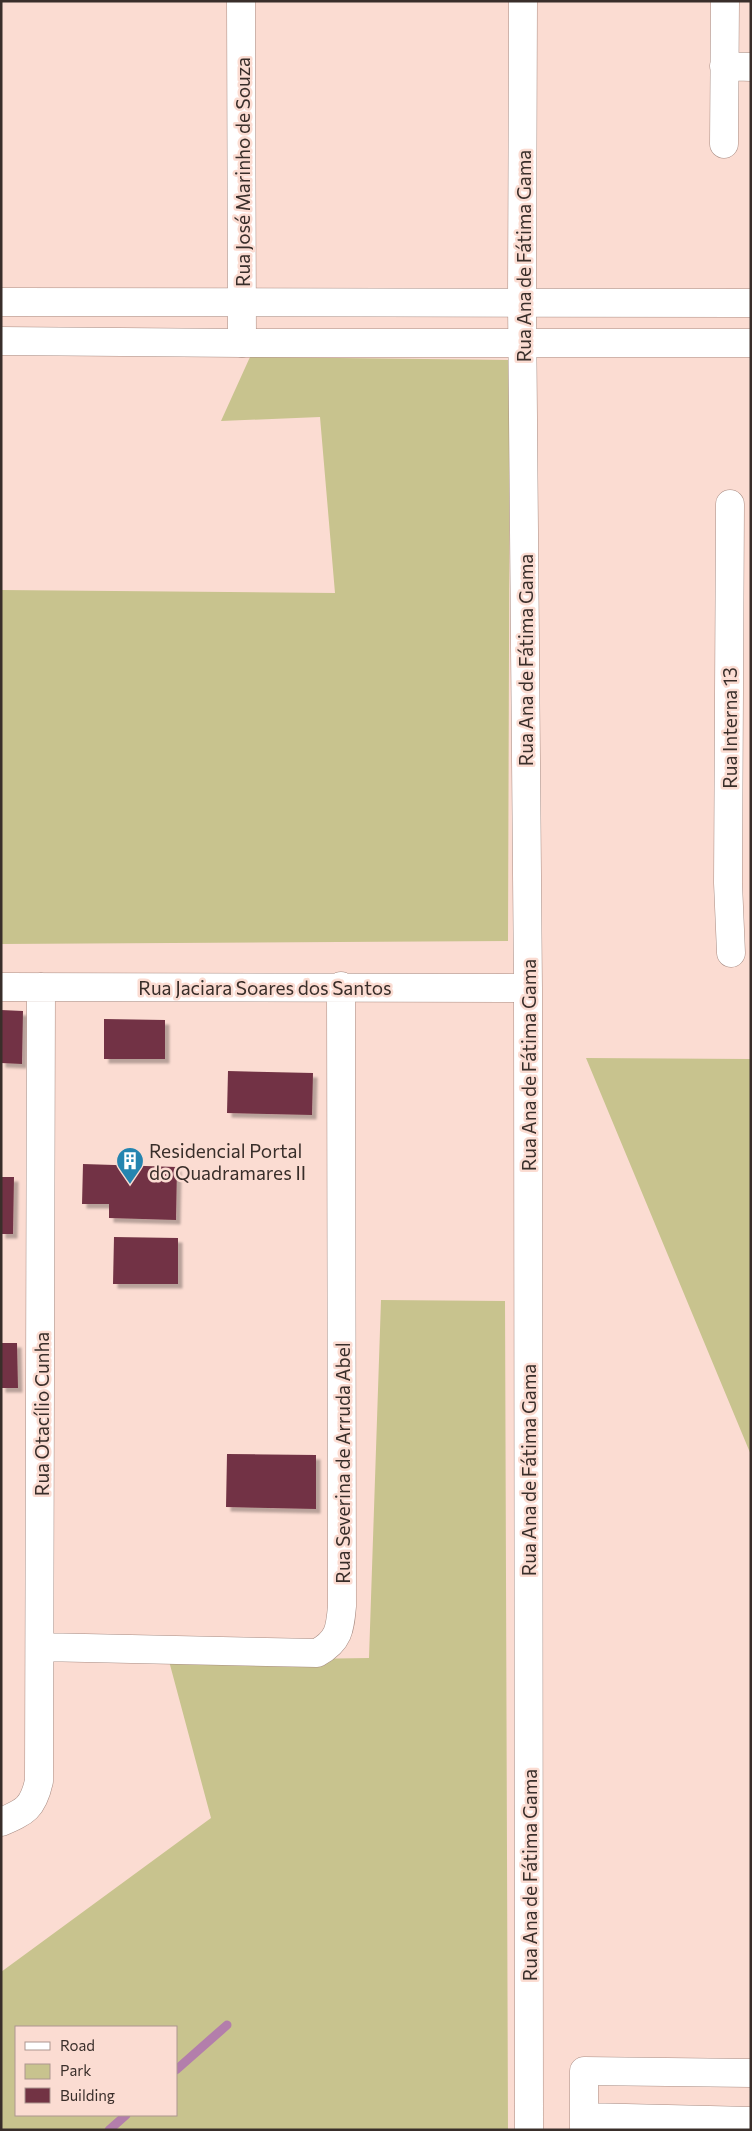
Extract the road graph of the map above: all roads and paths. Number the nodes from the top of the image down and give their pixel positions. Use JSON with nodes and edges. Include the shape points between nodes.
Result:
{"nodes":[{"id":1,"x":242,"y":1,"type":"edge"},
{"id":2,"x":523,"y":1,"type":"edge"},
{"id":3,"x":725,"y":1,"type":"edge"},
{"id":4,"x":738,"y":66,"type":"edge"},
{"id":5,"x":724,"y":144,"type":"dead end"},
{"id":6,"x":242,"y":301,"type":"junction"},
{"id":7,"x":1,"y":302,"type":"edge"},
{"id":8,"x":522,"y":303,"type":"junction"},
{"id":9,"x":751,"y":303,"type":"edge"},
{"id":10,"x":1,"y":341,"type":"edge"},
{"id":11,"x":242,"y":343,"type":"junction"},
{"id":12,"x":523,"y":343,"type":"junction"},
{"id":13,"x":751,"y":343,"type":"edge"},
{"id":14,"x":730,"y":504,"type":"dead end"},
{"id":15,"x":740,"y":559,"type":"edge"},
{"id":16,"x":739,"y":883,"type":"edge"},
{"id":17,"x":731,"y":953,"type":"dead end"},
{"id":18,"x":341,"y":986,"type":"junction"},
{"id":19,"x":41,"y":987,"type":"junction"},
{"id":20,"x":1,"y":988,"type":"edge"},
{"id":21,"x":528,"y":988,"type":"junction"},
{"id":22,"x":40,"y":1647,"type":"junction"},
{"id":23,"x":1,"y":1822,"type":"edge"},
{"id":24,"x":751,"y":2073,"type":"edge"},
{"id":25,"x":751,"y":2121,"type":"edge"},
{"id":26,"x":584,"y":2124,"type":"edge"},
{"id":27,"x":529,"y":2130,"type":"edge"}],
"edges":[{"from":1,"to":6,"type":"street","name":"Rua José Marinho de Souza"},
{"from":2,"to":8,"type":"street","name":"Rua Ana de Fátima Gama"},
{"from":3,"to":4,"type":"street"},
{"from":4,"to":5,"type":"street"},
{"from":6,"to":7,"type":"street"},
{"from":6,"to":8,"type":"street"},
{"from":6,"to":11,"type":"street","name":"Rua José Marinho de Souza"},
{"from":8,"to":9,"type":"street"},
{"from":8,"to":12,"type":"street","name":"Rua Ana de Fátima Gama"},
{"from":10,"to":11,"type":"street"},
{"from":11,"to":12,"type":"street"},
{"from":12,"to":13,"type":"street"},
{"from":12,"to":21,"type":"street","name":"Rua Ana de Fátima Gama"},
{"from":14,"to":15,"type":"street","name":"Rua Interna 13"},
{"from":15,"to":16,"type":"street","name":"Rua Interna 13"},
{"from":16,"to":17,"type":"street","name":"Rua Interna 13"},
{"from":18,"to":19,"type":"street","name":"Rua Jaciara Soares dos Santos"},
{"from":18,"to":21,"type":"street","name":"Rua Jaciara Soares dos Santos"},
{"from":18,"to":22,"type":"street","name":"Rua Severina de Arruda Abel","via":[[342,1606],[337,1636],[317,1653]]},
{"from":19,"to":20,"type":"street","name":"Rua Jaciara Soares dos Santos"},
{"from":19,"to":22,"type":"street","name":"Rua Otacílio Cunha"},
{"from":21,"to":27,"type":"street","name":"Rua Ana de Fátima Gama"},
{"from":22,"to":23,"type":"street","name":"Rua Otacílio Cunha","via":[[39,1781],[29,1807]]},
{"from":24,"to":26,"type":"street","via":[[584,2071]]},
{"from":25,"to":26,"type":"street"}]}
